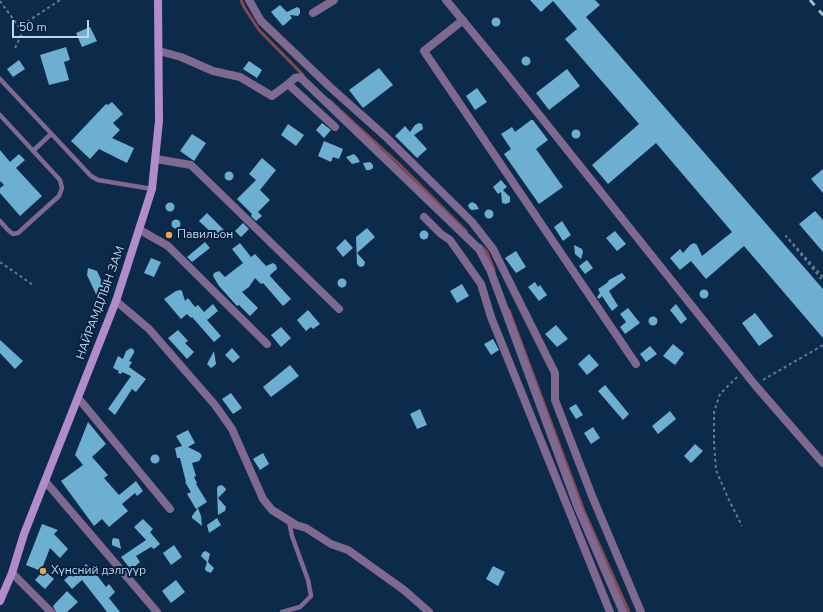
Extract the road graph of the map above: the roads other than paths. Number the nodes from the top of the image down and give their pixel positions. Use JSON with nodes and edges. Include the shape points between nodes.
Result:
{"nodes":[{"id":1,"x":158,"y":0,"type":"edge"},
{"id":2,"x":249,"y":0,"type":"edge"},
{"id":3,"x":334,"y":0,"type":"edge"},
{"id":4,"x":446,"y":0,"type":"edge"},
{"id":5,"x":313,"y":13,"type":"dead end"},
{"id":6,"x":463,"y":20,"type":"junction"},
{"id":7,"x":158,"y":51,"type":"junction"},
{"id":8,"x":0,"y":79,"type":"edge"},
{"id":9,"x":288,"y":84,"type":"junction"},
{"id":10,"x":0,"y":115,"type":"edge"},
{"id":11,"x":335,"y":127,"type":"dead end"},
{"id":12,"x":51,"y":134,"type":"junction"},
{"id":13,"x":33,"y":151,"type":"junction"},
{"id":14,"x":156,"y":159,"type":"junction"},
{"id":15,"x":152,"y":189,"type":"junction"},
{"id":16,"x":424,"y":217,"type":"dead end"},
{"id":17,"x":0,"y":221,"type":"edge"},
{"id":18,"x":140,"y":230,"type":"junction"},
{"id":19,"x":116,"y":301,"type":"junction"},
{"id":20,"x":338,"y":309,"type":"dead end"},
{"id":21,"x":267,"y":344,"type":"dead end"},
{"id":22,"x":636,"y":364,"type":"dead end"},
{"id":23,"x":79,"y":399,"type":"junction"},
{"id":24,"x":823,"y":463,"type":"edge"},
{"id":25,"x":45,"y":481,"type":"junction"},
{"id":26,"x":170,"y":509,"type":"dead end"},
{"id":27,"x":289,"y":521,"type":"junction"},
{"id":28,"x":12,"y":573,"type":"junction"},
{"id":29,"x":0,"y":601,"type":"edge"},
{"id":30,"x":51,"y":612,"type":"edge"},
{"id":31,"x":157,"y":612,"type":"edge"},
{"id":32,"x":282,"y":612,"type":"edge"},
{"id":33,"x":429,"y":612,"type":"edge"},
{"id":34,"x":610,"y":612,"type":"edge"},
{"id":35,"x":623,"y":612,"type":"edge"},
{"id":36,"x":641,"y":612,"type":"edge"}],
"edges":[{"from":1,"to":7,"type":"main road","name":"НАЙРАМДЛЫН ЗАМ"},
{"from":2,"to":36,"type":"street","via":[[261,21],[385,136],[472,222],[493,249],[555,373],[555,400]]},
{"from":3,"to":5,"type":"street"},
{"from":4,"to":6,"type":"street"},
{"from":6,"to":22,"type":"street","via":[[424,51]]},
{"from":6,"to":24,"type":"street","via":[[755,385]]},
{"from":7,"to":9,"type":"street","via":[[181,57],[213,71],[240,77],[272,96]]},
{"from":7,"to":14,"type":"main road","name":"НАЙРАМДЛЫН ЗАМ","via":[[159,121]]},
{"from":8,"to":12,"type":"lane"},
{"from":9,"to":11,"type":"street"},
{"from":9,"to":35,"type":"street","via":[[300,77],[479,249],[491,272],[578,508]]},
{"from":10,"to":13,"type":"lane"},
{"from":12,"to":13,"type":"lane"},
{"from":12,"to":15,"type":"lane","via":[[91,176],[98,180]]},
{"from":13,"to":17,"type":"lane","via":[[60,180],[62,188],[59,196],[18,233],[13,234]]},
{"from":14,"to":15,"type":"main road","name":"НАЙРАМДЛЫН ЗАМ"},
{"from":14,"to":20,"type":"street","via":[[191,165]]},
{"from":15,"to":18,"type":"main road","name":"НАЙРАМДЛЫН ЗАМ"},
{"from":16,"to":34,"type":"street","via":[[450,240],[482,284],[491,317]]},
{"from":18,"to":19,"type":"main road","name":"НАЙРАМДЛЫН ЗАМ"},
{"from":18,"to":21,"type":"street","via":[[168,246]]},
{"from":19,"to":23,"type":"main road","name":"НАЙРАМДЛЫН ЗАМ"},
{"from":19,"to":27,"type":"street","via":[[150,329],[215,405],[232,429],[263,499],[272,510]]},
{"from":23,"to":25,"type":"main road","name":"НАЙРАМДЛЫН ЗАМ"},
{"from":23,"to":26,"type":"street"},
{"from":25,"to":28,"type":"main road","name":"НАЙРАМДЛЫН ЗАМ"},
{"from":25,"to":31,"type":"street"},
{"from":27,"to":32,"type":"lane","via":[[311,596],[300,607]]},
{"from":27,"to":33,"type":"street","via":[[306,528],[331,544],[348,550],[404,590]]},
{"from":28,"to":29,"type":"main road","name":"НАЙРАМДЛЫН ЗАМ"},
{"from":28,"to":30,"type":"street"}]}
